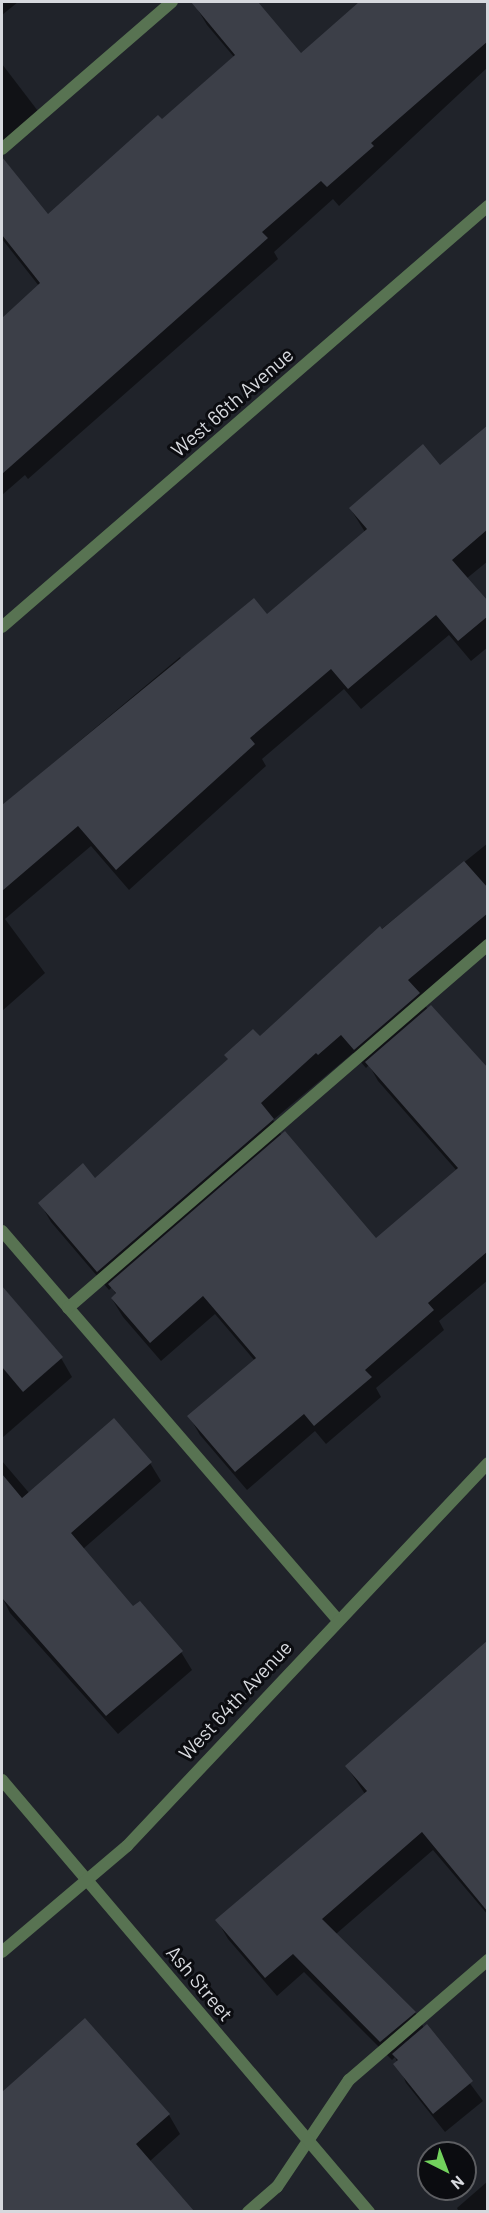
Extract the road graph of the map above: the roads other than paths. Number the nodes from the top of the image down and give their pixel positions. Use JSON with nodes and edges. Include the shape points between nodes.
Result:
{"nodes":[{"id":1,"x":172,"y":2,"type":"edge"},
{"id":2,"x":2,"y":149,"type":"edge"},
{"id":3,"x":488,"y":206,"type":"edge"},
{"id":4,"x":2,"y":627,"type":"edge"},
{"id":5,"x":488,"y":945,"type":"edge"},
{"id":6,"x":2,"y":1231,"type":"edge"},
{"id":7,"x":68,"y":1308,"type":"junction"},
{"id":8,"x":488,"y":1463,"type":"edge"},
{"id":9,"x":337,"y":1620,"type":"junction"},
{"id":10,"x":2,"y":1779,"type":"edge"},
{"id":11,"x":88,"y":1880,"type":"junction"},
{"id":12,"x":2,"y":1952,"type":"edge"},
{"id":13,"x":488,"y":1960,"type":"edge"},
{"id":14,"x":309,"y":2140,"type":"junction"},
{"id":15,"x":248,"y":2211,"type":"edge"},
{"id":16,"x":369,"y":2211,"type":"edge"}],
"edges":[{"from":1,"to":2,"type":"street"},
{"from":3,"to":4,"type":"street","name":"West 66th Avenue"},
{"from":5,"to":7,"type":"street"},
{"from":6,"to":7,"type":"street"},
{"from":7,"to":9,"type":"street"},
{"from":8,"to":9,"type":"street","name":"West 64th Avenue"},
{"from":9,"to":11,"type":"street","name":"West 64th Avenue","via":[[127,1846]]},
{"from":10,"to":11,"type":"street","name":"Ash Street"},
{"from":11,"to":12,"type":"street","name":"West 64th Avenue"},
{"from":11,"to":14,"type":"street","name":"Ash Street"},
{"from":13,"to":14,"type":"street","via":[[349,2080]]},
{"from":14,"to":15,"type":"street","via":[[277,2187]]},
{"from":14,"to":16,"type":"street","name":"Ash Street"}]}
